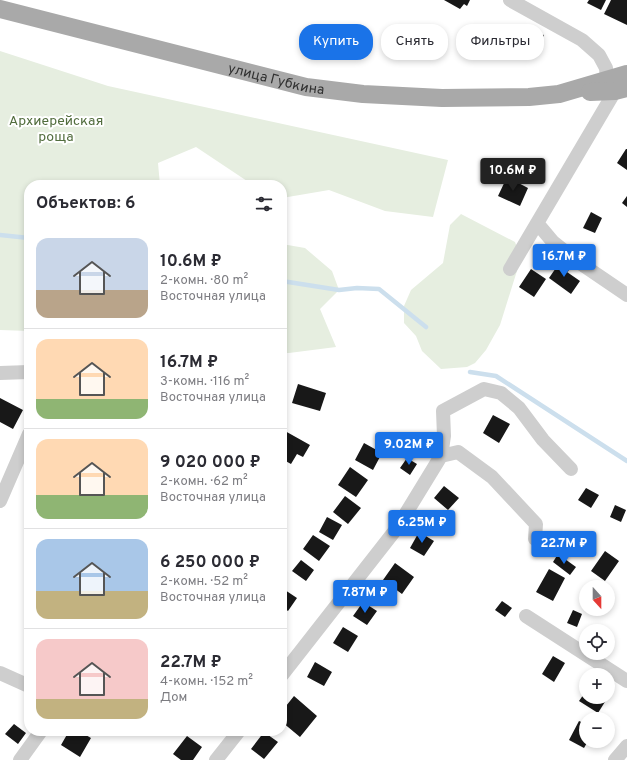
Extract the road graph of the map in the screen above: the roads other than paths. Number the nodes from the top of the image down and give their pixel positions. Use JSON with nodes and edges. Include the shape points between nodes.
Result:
{"nodes":[{"id":1,"x":510,"y":0,"type":"edge"},
{"id":2,"x":0,"y":9,"type":"edge"},
{"id":3,"x":627,"y":74,"type":"edge"},
{"id":4,"x":616,"y":86,"type":"edge"},
{"id":5,"x":537,"y":223,"type":"junction"},
{"id":6,"x":510,"y":269,"type":"dead end"},
{"id":7,"x":627,"y":295,"type":"edge"},
{"id":8,"x":24,"y":372,"type":"edge"},
{"id":9,"x":0,"y":373,"type":"edge"},
{"id":10,"x":24,"y":446,"type":"edge"},
{"id":11,"x":441,"y":456,"type":"junction"},
{"id":12,"x":571,"y":469,"type":"dead end"},
{"id":13,"x":0,"y":501,"type":"edge"},
{"id":14,"x":535,"y":539,"type":"dead end"},
{"id":15,"x":526,"y":616,"type":"dead end"},
{"id":16,"x":287,"y":670,"type":"edge"},
{"id":17,"x":0,"y":673,"type":"edge"},
{"id":18,"x":627,"y":681,"type":"edge"},
{"id":19,"x":24,"y":684,"type":"edge"},
{"id":20,"x":37,"y":736,"type":"edge"},
{"id":21,"x":235,"y":736,"type":"edge"},
{"id":22,"x":627,"y":746,"type":"edge"},
{"id":23,"x":20,"y":760,"type":"edge"},
{"id":24,"x":216,"y":760,"type":"edge"},
{"id":25,"x":615,"y":760,"type":"edge"}],
"edges":[{"from":1,"to":4,"type":"street","via":[[582,40],[599,55]]},
{"from":2,"to":4,"type":"main road","name":"улица Губкина","via":[[306,87],[363,94],[442,98],[529,97]]},
{"from":3,"to":4,"type":"main road","name":"улица Губкина"},
{"from":4,"to":5,"type":"street"},
{"from":5,"to":6,"type":"street"},
{"from":5,"to":7,"type":"street","via":[[553,242]]},
{"from":8,"to":9,"type":"street"},
{"from":10,"to":13,"type":"street"},
{"from":11,"to":12,"type":"street","via":[[444,436],[443,411],[484,390],[501,392],[519,408],[543,440]]},
{"from":11,"to":14,"type":"street","via":[[458,452],[492,477],[536,524]]},
{"from":11,"to":16,"type":"street","via":[[397,528]]},
{"from":15,"to":18,"type":"street"},
{"from":17,"to":19,"type":"street"},
{"from":20,"to":23,"type":"street"},
{"from":21,"to":24,"type":"street"},
{"from":22,"to":25,"type":"street"}]}
